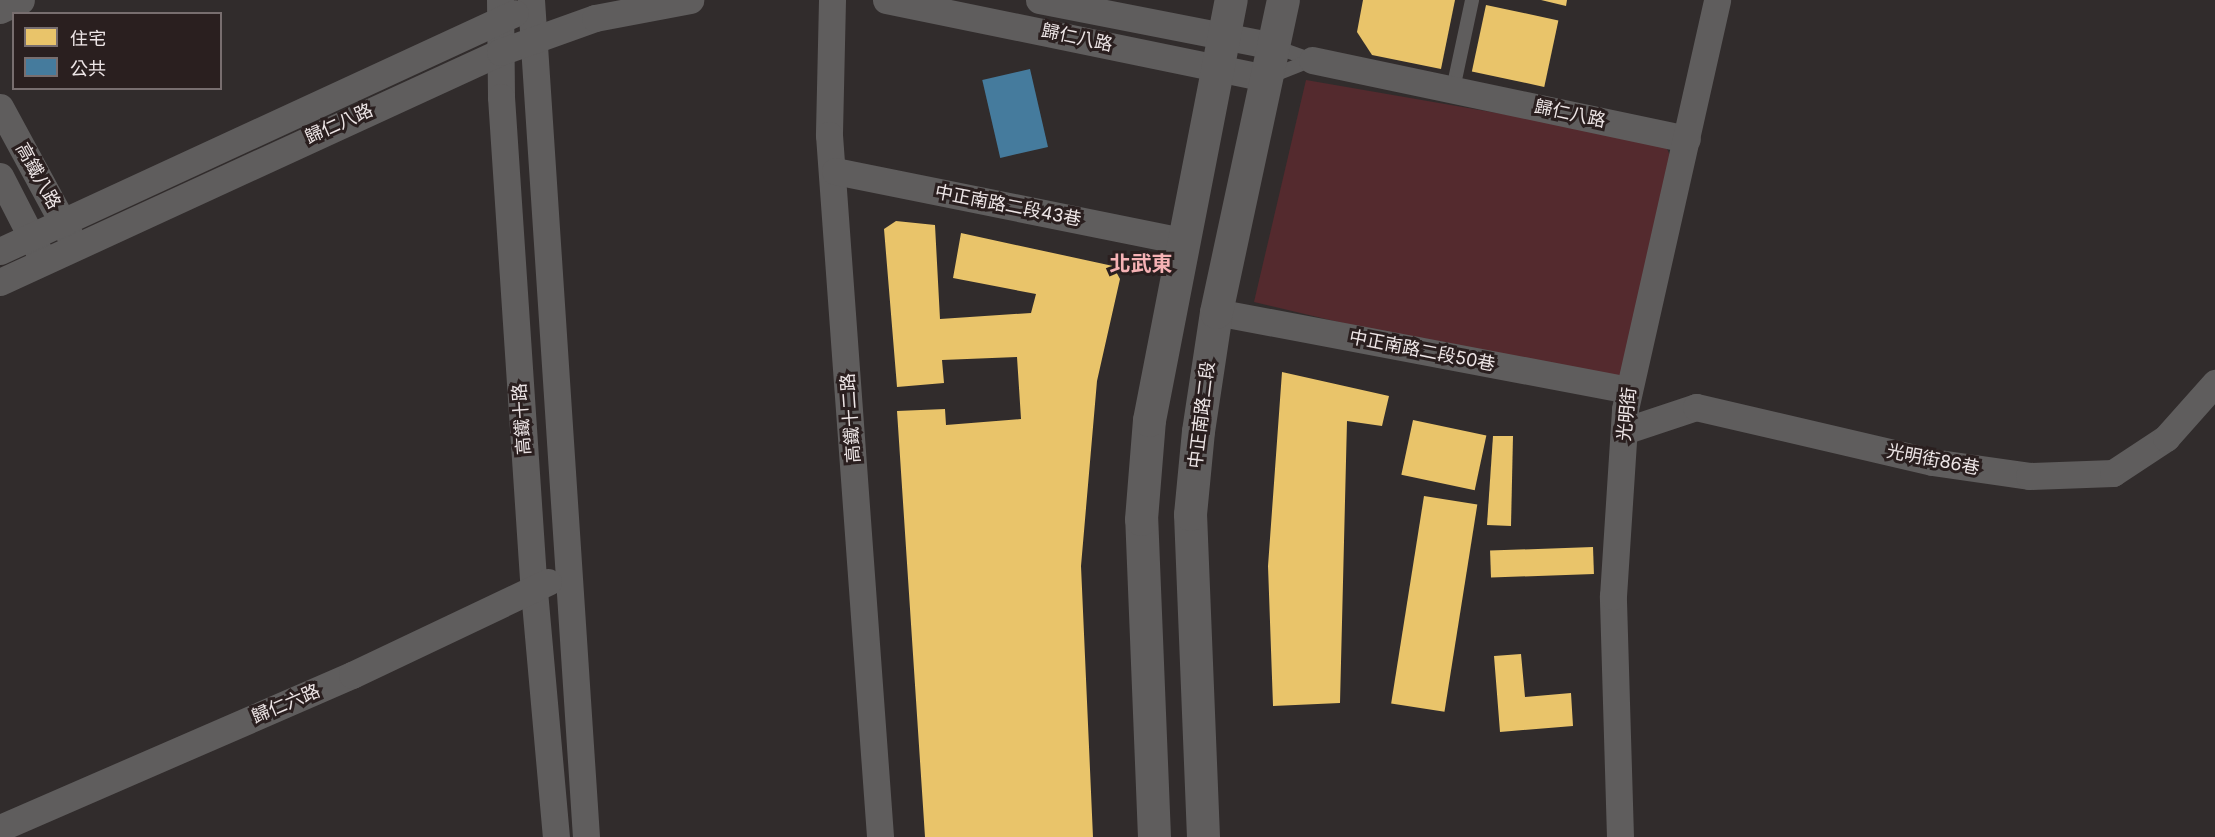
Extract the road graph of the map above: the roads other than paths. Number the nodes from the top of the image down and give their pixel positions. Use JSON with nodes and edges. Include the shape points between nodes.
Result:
{"nodes":[{"id":1,"x":21,"y":0,"type":"edge"},
{"id":2,"x":690,"y":0,"type":"edge"},
{"id":3,"x":832,"y":0,"type":"edge"},
{"id":4,"x":886,"y":0,"type":"edge"},
{"id":5,"x":1039,"y":0,"type":"edge"},
{"id":6,"x":1231,"y":0,"type":"edge"},
{"id":7,"x":1283,"y":0,"type":"edge"},
{"id":8,"x":1472,"y":0,"type":"edge"},
{"id":9,"x":1717,"y":0,"type":"edge"},
{"id":10,"x":537,"y":2,"type":"edge"},
{"id":11,"x":0,"y":10,"type":"edge"},
{"id":12,"x":499,"y":10,"type":"edge"},
{"id":13,"x":1223,"y":34,"type":"junction"},
{"id":14,"x":532,"y":39,"type":"junction"},
{"id":15,"x":1273,"y":46,"type":"junction"},
{"id":16,"x":500,"y":51,"type":"junction"},
{"id":17,"x":1312,"y":60,"type":"junction"},
{"id":18,"x":1217,"y":67,"type":"junction"},
{"id":19,"x":1267,"y":78,"type":"junction"},
{"id":20,"x":1453,"y":89,"type":"junction"},
{"id":21,"x":0,"y":106,"type":"edge"},
{"id":22,"x":1687,"y":139,"type":"junction"},
{"id":23,"x":835,"y":171,"type":"junction"},
{"id":24,"x":0,"y":176,"type":"edge"},
{"id":25,"x":62,"y":220,"type":"junction"},
{"id":26,"x":30,"y":236,"type":"junction"},
{"id":27,"x":1182,"y":241,"type":"junction"},
{"id":28,"x":75,"y":245,"type":"junction"},
{"id":29,"x":0,"y":251,"type":"edge"},
{"id":30,"x":44,"y":260,"type":"junction"},
{"id":31,"x":0,"y":282,"type":"edge"},
{"id":32,"x":1216,"y":312,"type":"junction"},
{"id":33,"x":2215,"y":382,"type":"edge"},
{"id":34,"x":1629,"y":390,"type":"junction"},
{"id":35,"x":1624,"y":431,"type":"junction"},
{"id":36,"x":566,"y":570,"type":"junction"},
{"id":37,"x":534,"y":591,"type":"junction"},
{"id":38,"x":0,"y":828,"type":"edge"},
{"id":39,"x":556,"y":837,"type":"edge"},
{"id":40,"x":586,"y":837,"type":"edge"},
{"id":41,"x":880,"y":837,"type":"edge"},
{"id":42,"x":1154,"y":837,"type":"edge"},
{"id":43,"x":1203,"y":837,"type":"edge"},
{"id":44,"x":1620,"y":837,"type":"edge"}],
"edges":[{"from":1,"to":11,"type":"street"},
{"from":2,"to":14,"type":"street","name":"歸仁八路","via":[[594,18]]},
{"from":3,"to":23,"type":"street","name":"高鐵十二路","via":[[828,50]]},
{"from":4,"to":18,"type":"street","name":"歸仁八路"},
{"from":5,"to":13,"type":"street","name":"歸仁八路"},
{"from":6,"to":13,"type":"street"},
{"from":7,"to":15,"type":"street","name":"中正南路二段"},
{"from":8,"to":20,"type":"lane"},
{"from":9,"to":22,"type":"street","name":"光明街"},
{"from":10,"to":12,"type":"street","name":"歸仁八路"},
{"from":10,"to":14,"type":"street","name":"高鐵十路"},
{"from":12,"to":16,"type":"street","name":"高鐵十路"},
{"from":12,"to":25,"type":"street","name":"歸仁八路"},
{"from":13,"to":15,"type":"street","name":"歸仁八路"},
{"from":13,"to":18,"type":"street"},
{"from":14,"to":16,"type":"street","name":"歸仁八路"},
{"from":14,"to":36,"type":"street","name":"高鐵十路"},
{"from":15,"to":17,"type":"lane"},
{"from":15,"to":19,"type":"street","name":"中正南路二段"},
{"from":16,"to":28,"type":"street","name":"歸仁八路"},
{"from":16,"to":37,"type":"street","name":"高鐵十路"},
{"from":17,"to":19,"type":"lane"},
{"from":17,"to":20,"type":"street","name":"歸仁八路"},
{"from":18,"to":19,"type":"street","name":"歸仁八路"},
{"from":18,"to":27,"type":"street"},
{"from":19,"to":32,"type":"street","name":"中正南路二段"},
{"from":20,"to":22,"type":"street","name":"歸仁八路"},
{"from":21,"to":25,"type":"street","name":"高鐵八路"},
{"from":22,"to":34,"type":"street","name":"光明街"},
{"from":23,"to":27,"type":"street","name":"中正南路二段43巷"},
{"from":23,"to":41,"type":"street","name":"高鐵十二路"},
{"from":24,"to":26,"type":"street","name":"高鐵八路"},
{"from":25,"to":26,"type":"street","name":"歸仁八路"},
{"from":25,"to":28,"type":"street","name":"高鐵八路"},
{"from":26,"to":29,"type":"street","name":"歸仁八路"},
{"from":26,"to":30,"type":"street","name":"高鐵八路"},
{"from":27,"to":42,"type":"street","via":[[1159,354],[1141,519]]},
{"from":28,"to":30,"type":"street","name":"歸仁八路"},
{"from":30,"to":31,"type":"street","name":"歸仁八路"},
{"from":32,"to":34,"type":"street","name":"中正南路二段50巷"},
{"from":32,"to":43,"type":"street","name":"中正南路二段","via":[[1191,514]]},
{"from":33,"to":35,"type":"street","name":"光明街86巷","via":[[2166,438],[2113,473],[2029,476],[1932,462],[1696,408]]},
{"from":34,"to":35,"type":"street","name":"光明街"},
{"from":35,"to":44,"type":"street","name":"光明街","via":[[1613,596]]},
{"from":36,"to":37,"type":"street","name":"歸仁六路"},
{"from":36,"to":40,"type":"street","name":"高鐵十路"},
{"from":37,"to":38,"type":"street","name":"歸仁六路"},
{"from":37,"to":39,"type":"street","name":"高鐵十路"}]}
